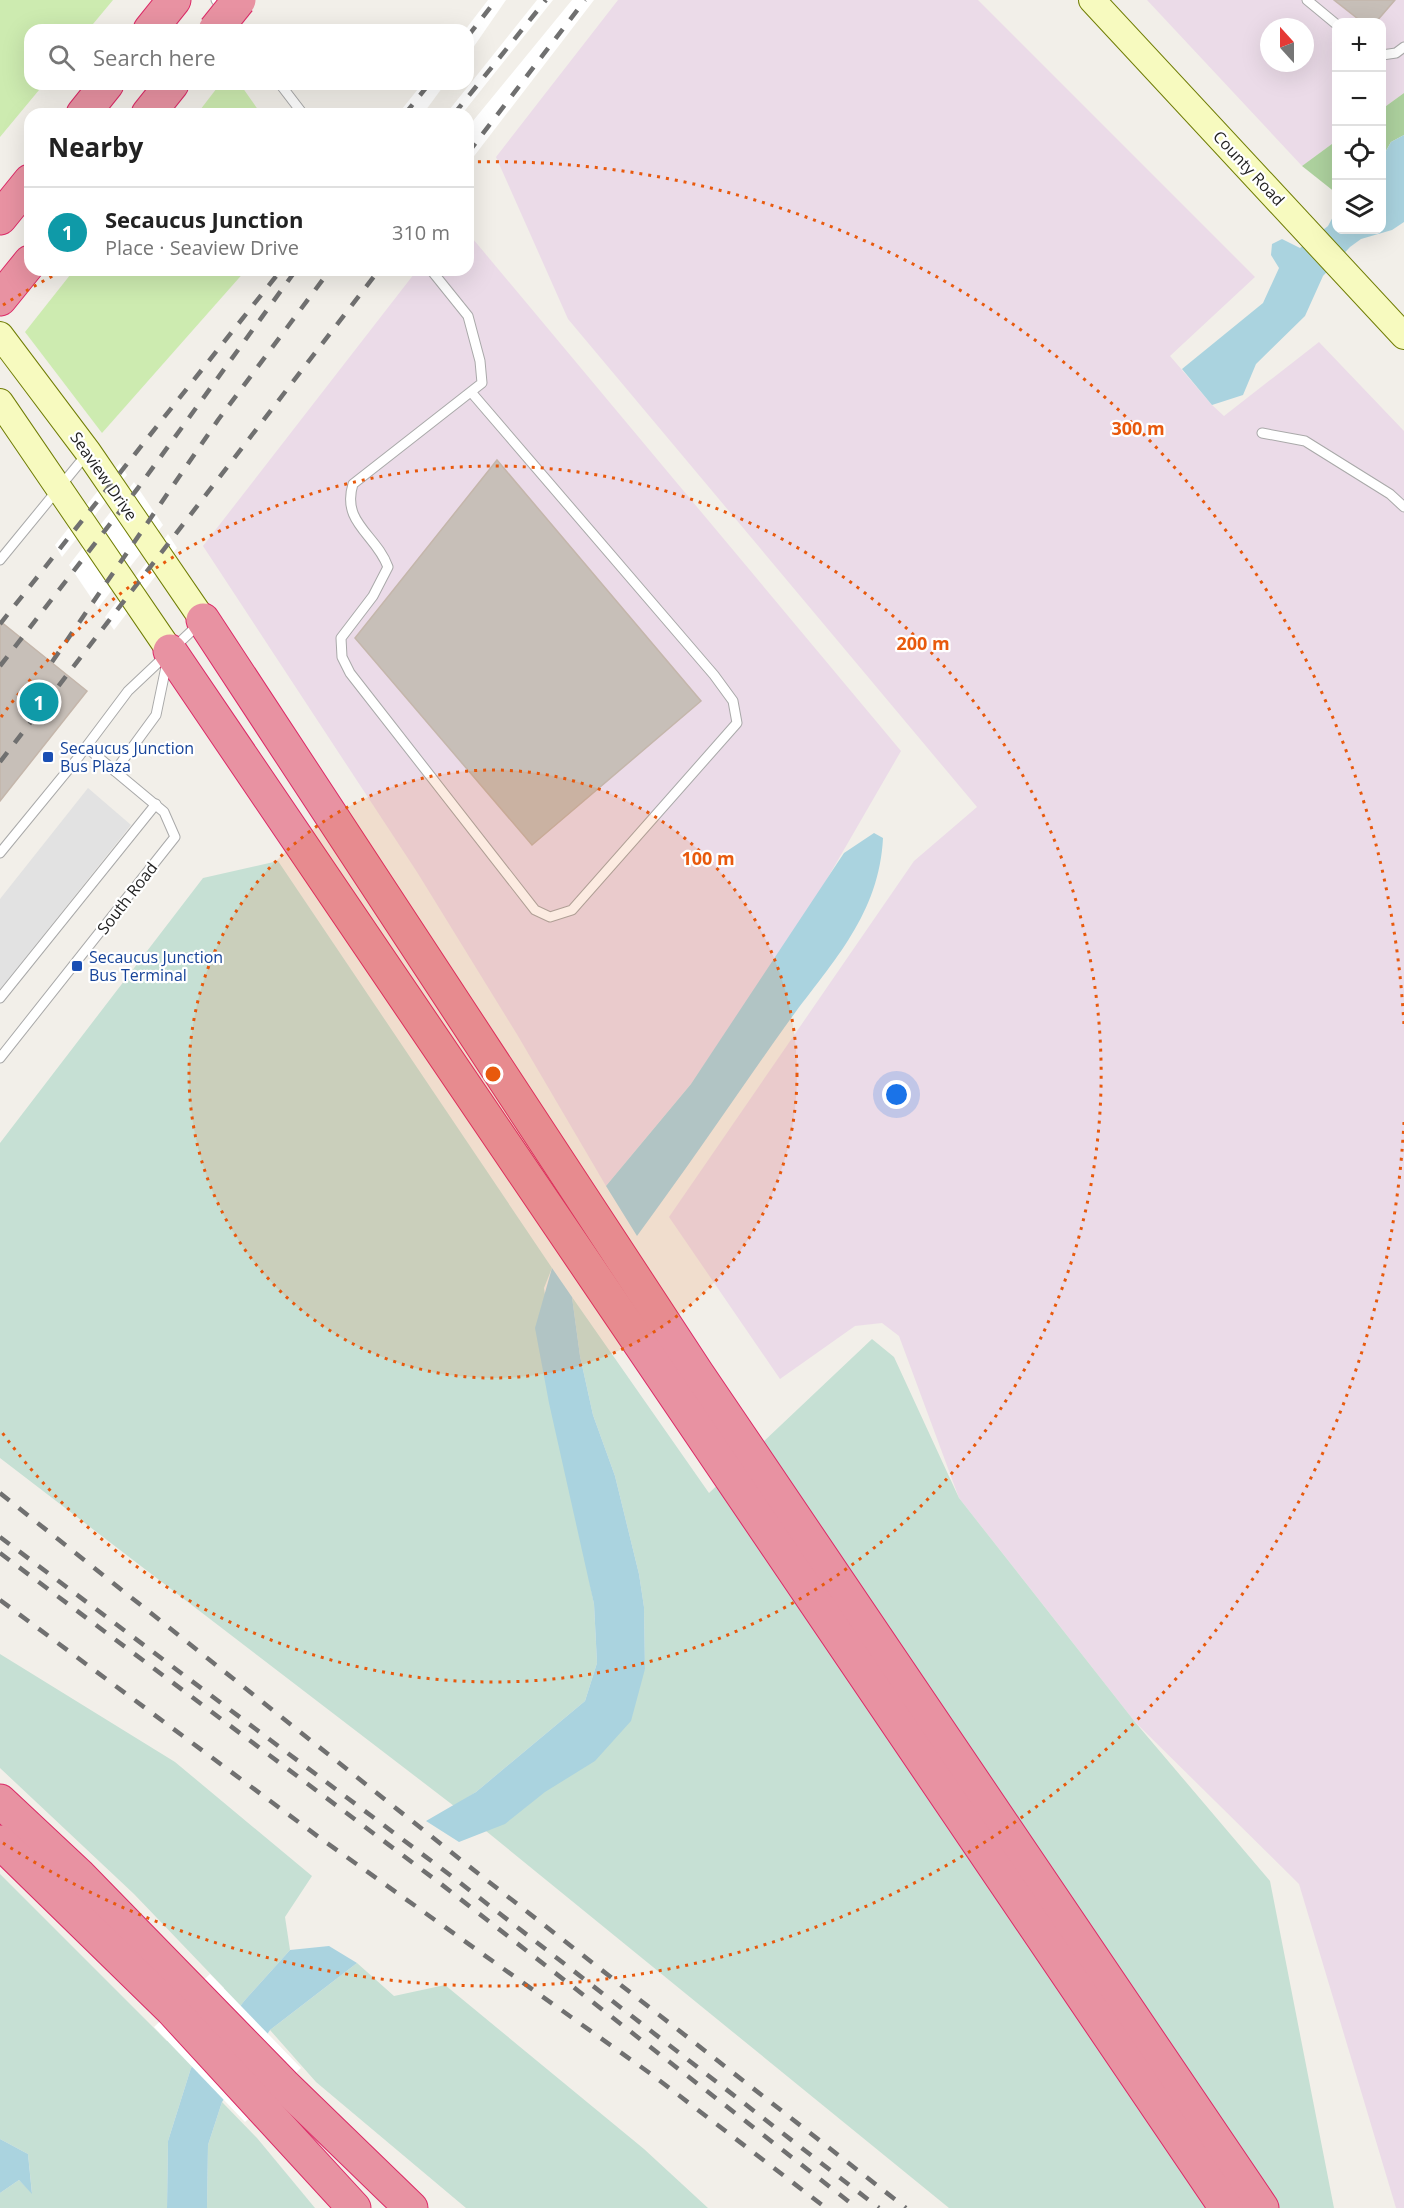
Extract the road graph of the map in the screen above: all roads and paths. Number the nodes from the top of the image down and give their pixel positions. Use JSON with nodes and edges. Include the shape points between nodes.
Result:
{"nodes":[{"id":1,"x":174,"y":0,"type":"edge"},
{"id":2,"x":216,"y":0,"type":"edge"},
{"id":3,"x":238,"y":0,"type":"edge"},
{"id":4,"x":1307,"y":0,"type":"edge"},
{"id":5,"x":1098,"y":2,"type":"edge"},
{"id":6,"x":1332,"y":21,"type":"edge"},
{"id":7,"x":155,"y":24,"type":"edge"},
{"id":8,"x":220,"y":24,"type":"edge"},
{"id":9,"x":234,"y":24,"type":"edge"},
{"id":10,"x":1404,"y":47,"type":"edge"},
{"id":11,"x":1386,"y":55,"type":"edge"},
{"id":12,"x":102,"y":90,"type":"edge"},
{"id":13,"x":167,"y":90,"type":"edge"},
{"id":14,"x":285,"y":90,"type":"edge"},
{"id":15,"x":88,"y":108,"type":"edge"},
{"id":16,"x":153,"y":108,"type":"edge"},
{"id":17,"x":298,"y":108,"type":"edge"},
{"id":18,"x":24,"y":188,"type":"edge"},
{"id":19,"x":0,"y":218,"type":"edge"},
{"id":20,"x":24,"y":269,"type":"edge"},
{"id":21,"x":436,"y":276,"type":"edge"},
{"id":22,"x":0,"y":299,"type":"edge"},
{"id":23,"x":0,"y":335,"type":"edge"},
{"id":24,"x":1404,"y":336,"type":"edge"},
{"id":25,"x":471,"y":392,"type":"junction"},
{"id":26,"x":0,"y":402,"type":"edge"},
{"id":27,"x":1262,"y":433,"type":"dead end"},
{"id":28,"x":88,"y":452,"type":"junction"},
{"id":29,"x":57,"y":489,"type":"junction"},
{"id":30,"x":1404,"y":507,"type":"edge"},
{"id":31,"x":0,"y":560,"type":"edge"},
{"id":32,"x":203,"y":621,"type":"junction"},
{"id":33,"x":170,"y":651,"type":"junction"},
{"id":34,"x":86,"y":747,"type":"junction"},
{"id":35,"x":116,"y":771,"type":"junction"},
{"id":36,"x":156,"y":804,"type":"junction"},
{"id":37,"x":0,"y":853,"type":"edge"},
{"id":38,"x":0,"y":998,"type":"edge"},
{"id":39,"x":0,"y":1058,"type":"edge"},
{"id":40,"x":0,"y":1801,"type":"edge"},
{"id":41,"x":0,"y":1842,"type":"edge"},
{"id":42,"x":182,"y":2000,"type":"junction"},
{"id":43,"x":273,"y":2096,"type":"junction"},
{"id":44,"x":354,"y":2208,"type":"edge"},
{"id":45,"x":411,"y":2208,"type":"edge"},
{"id":46,"x":1226,"y":2208,"type":"edge"},
{"id":47,"x":1262,"y":2208,"type":"edge"}],
"edges":[{"from":1,"to":7,"type":"highway"},
{"from":2,"to":9,"type":"lane"},
{"from":3,"to":8,"type":"highway","bridge":true},
{"from":4,"to":6,"type":"lane"},
{"from":5,"to":24,"type":"main road","name":"County Road"},
{"from":10,"to":11,"type":"lane"},
{"from":12,"to":15,"type":"highway"},
{"from":13,"to":16,"type":"highway"},
{"from":14,"to":17,"type":"lane"},
{"from":18,"to":19,"type":"highway"},
{"from":20,"to":22,"type":"highway"},
{"from":21,"to":25,"type":"lane","via":[[468,316],[482,383]]},
{"from":23,"to":28,"type":"main road","name":"Seaview Drive"},
{"from":25,"to":25,"type":"lane","via":[[353,484],[349,498],[353,515],[388,567],[373,596],[341,638],[342,657],[350,673],[535,910],[550,917],[572,910],[737,723],[733,701],[714,675]]},
{"from":26,"to":29,"type":"main road"},
{"from":27,"to":30,"type":"lane","via":[[1305,441],[1390,494]]},
{"from":28,"to":29,"type":"lane"},
{"from":28,"to":32,"type":"main road","name":"Seaview Drive"},
{"from":29,"to":31,"type":"lane"},
{"from":29,"to":33,"type":"main road"},
{"from":32,"to":33,"type":"lane"},
{"from":32,"to":47,"type":"highway","via":[[697,1373]]},
{"from":33,"to":34,"type":"lane","via":[[128,692]]},
{"from":33,"to":35,"type":"lane","via":[[156,716]]},
{"from":33,"to":46,"type":"highway"},
{"from":34,"to":35,"type":"lane","name":"South Road"},
{"from":34,"to":37,"type":"lane"},
{"from":35,"to":36,"type":"lane","name":"South Road"},
{"from":36,"to":38,"type":"lane"},
{"from":36,"to":39,"type":"lane","name":"South Road","via":[[169,819],[175,837]]},
{"from":40,"to":42,"type":"highway","via":[[79,1875]]},
{"from":41,"to":42,"type":"highway"},
{"from":42,"to":43,"type":"highway"},
{"from":43,"to":44,"type":"highway"},
{"from":43,"to":45,"type":"highway"}]}
